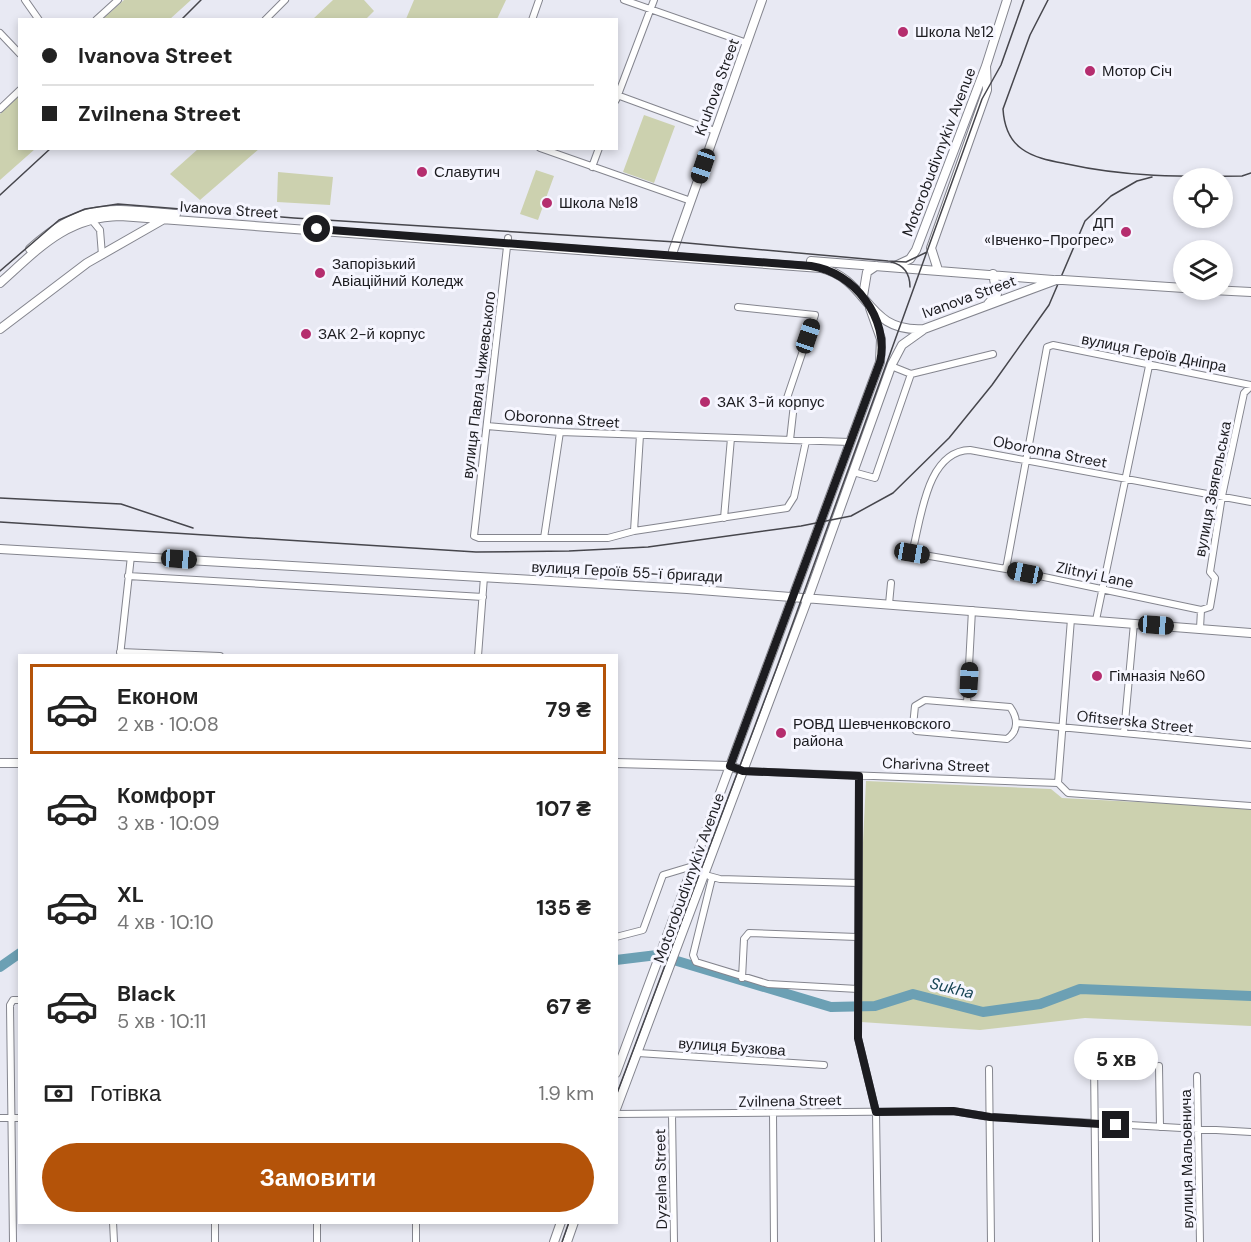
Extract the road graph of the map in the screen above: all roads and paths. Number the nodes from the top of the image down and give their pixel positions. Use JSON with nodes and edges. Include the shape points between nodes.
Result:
{"nodes":[{"id":1,"x":25,"y":0,"type":"edge"},
{"id":2,"x":118,"y":0,"type":"edge"},
{"id":3,"x":285,"y":0,"type":"edge"},
{"id":4,"x":539,"y":0,"type":"edge"},
{"id":5,"x":624,"y":0,"type":"edge"},
{"id":6,"x":654,"y":0,"type":"edge"},
{"id":7,"x":762,"y":0,"type":"edge"},
{"id":8,"x":1007,"y":0,"type":"edge"},
{"id":9,"x":651,"y":9,"type":"junction"},
{"id":10,"x":38,"y":18,"type":"edge"},
{"id":11,"x":98,"y":18,"type":"edge"},
{"id":12,"x":267,"y":18,"type":"edge"},
{"id":13,"x":533,"y":18,"type":"edge"},
{"id":14,"x":0,"y":33,"type":"edge"},
{"id":15,"x":747,"y":43,"type":"junction"},
{"id":16,"x":18,"y":52,"type":"edge"},
{"id":17,"x":986,"y":66,"type":"junction"},
{"id":18,"x":18,"y":92,"type":"edge"},
{"id":19,"x":618,"y":94,"type":"edge"},
{"id":20,"x":618,"y":97,"type":"edge"},
{"id":21,"x":972,"y":98,"type":"junction"},
{"id":22,"x":984,"y":101,"type":"junction"},
{"id":23,"x":0,"y":109,"type":"edge"},
{"id":24,"x":715,"y":131,"type":"junction"},
{"id":25,"x":545,"y":150,"type":"edge"},
{"id":26,"x":598,"y":150,"type":"edge"},
{"id":27,"x":592,"y":167,"type":"junction"},
{"id":28,"x":691,"y":201,"type":"junction"},
{"id":29,"x":172,"y":214,"type":"junction"},
{"id":30,"x":90,"y":219,"type":"junction"},
{"id":31,"x":164,"y":219,"type":"junction"},
{"id":32,"x":508,"y":241,"type":"junction"},
{"id":33,"x":673,"y":250,"type":"junction"},
{"id":34,"x":102,"y":255,"type":"junction"},
{"id":35,"x":876,"y":266,"type":"junction"},
{"id":36,"x":888,"y":267,"type":"junction"},
{"id":37,"x":938,"y":270,"type":"junction"},
{"id":38,"x":993,"y":274,"type":"junction"},
{"id":39,"x":0,"y":276,"type":"edge"},
{"id":40,"x":1060,"y":280,"type":"junction"},
{"id":41,"x":0,"y":283,"type":"edge"},
{"id":42,"x":1173,"y":287,"type":"edge"},
{"id":43,"x":1233,"y":291,"type":"edge"},
{"id":44,"x":1251,"y":292,"type":"edge"},
{"id":45,"x":863,"y":296,"type":"junction"},
{"id":46,"x":869,"y":305,"type":"junction"},
{"id":47,"x":738,"y":307,"type":"dead end"},
{"id":48,"x":983,"y":309,"type":"junction"},
{"id":49,"x":0,"y":329,"type":"edge"},
{"id":50,"x":924,"y":329,"type":"junction"},
{"id":51,"x":993,"y":354,"type":"dead end"},
{"id":52,"x":891,"y":366,"type":"junction"},
{"id":53,"x":1149,"y":366,"type":"junction"},
{"id":54,"x":911,"y":374,"type":"junction"},
{"id":55,"x":1251,"y":385,"type":"edge"},
{"id":56,"x":487,"y":426,"type":"junction"},
{"id":57,"x":560,"y":432,"type":"junction"},
{"id":58,"x":640,"y":435,"type":"junction"},
{"id":59,"x":731,"y":438,"type":"junction"},
{"id":60,"x":790,"y":440,"type":"junction"},
{"id":61,"x":806,"y":441,"type":"junction"},
{"id":62,"x":850,"y":442,"type":"junction"},
{"id":63,"x":1026,"y":459,"type":"junction"},
{"id":64,"x":853,"y":472,"type":"junction"},
{"id":65,"x":1125,"y":478,"type":"junction"},
{"id":66,"x":1222,"y":496,"type":"junction"},
{"id":67,"x":1251,"y":502,"type":"edge"},
{"id":68,"x":724,"y":518,"type":"junction"},
{"id":69,"x":472,"y":531,"type":"joint"},
{"id":70,"x":634,"y":531,"type":"junction"},
{"id":71,"x":544,"y":537,"type":"junction"},
{"id":72,"x":0,"y":549,"type":"edge"},
{"id":73,"x":912,"y":553,"type":"joint"},
{"id":74,"x":131,"y":556,"type":"junction"},
{"id":75,"x":1006,"y":569,"type":"junction"},
{"id":76,"x":128,"y":576,"type":"junction"},
{"id":77,"x":484,"y":577,"type":"junction"},
{"id":78,"x":891,"y":583,"type":"dead end"},
{"id":79,"x":1102,"y":589,"type":"junction"},
{"id":80,"x":795,"y":596,"type":"junction"},
{"id":81,"x":483,"y":597,"type":"junction"},
{"id":82,"x":808,"y":598,"type":"junction"},
{"id":83,"x":889,"y":604,"type":"junction"},
{"id":84,"x":972,"y":610,"type":"junction"},
{"id":85,"x":1202,"y":610,"type":"junction"},
{"id":86,"x":1071,"y":618,"type":"junction"},
{"id":87,"x":1096,"y":620,"type":"junction"},
{"id":88,"x":1134,"y":623,"type":"junction"},
{"id":89,"x":1200,"y":628,"type":"junction"},
{"id":90,"x":1251,"y":633,"type":"edge"},
{"id":91,"x":120,"y":654,"type":"edge"},
{"id":92,"x":478,"y":654,"type":"edge"},
{"id":93,"x":967,"y":704,"type":"junction"},
{"id":94,"x":1017,"y":723,"type":"junction"},
{"id":95,"x":1064,"y":727,"type":"junction"},
{"id":96,"x":1124,"y":733,"type":"junction"},
{"id":97,"x":1251,"y":745,"type":"edge"},
{"id":98,"x":0,"y":763,"type":"edge"},
{"id":99,"x":18,"y":763,"type":"edge"},
{"id":100,"x":618,"y":763,"type":"edge"},
{"id":101,"x":730,"y":766,"type":"junction"},
{"id":102,"x":743,"y":771,"type":"junction"},
{"id":103,"x":859,"y":776,"type":"junction"},
{"id":104,"x":1058,"y":783,"type":"junction"},
{"id":105,"x":1251,"y":806,"type":"edge"},
{"id":106,"x":693,"y":866,"type":"junction"},
{"id":107,"x":709,"y":876,"type":"junction"},
{"id":108,"x":858,"y":883,"type":"junction"},
{"id":109,"x":618,"y":937,"type":"edge"},
{"id":110,"x":857,"y":937,"type":"junction"},
{"id":111,"x":742,"y":978,"type":"junction"},
{"id":112,"x":858,"y":989,"type":"junction"},
{"id":113,"x":18,"y":1000,"type":"edge"},
{"id":114,"x":638,"y":1053,"type":"junction"},
{"id":115,"x":1094,"y":1062,"type":"dead end"},
{"id":116,"x":824,"y":1065,"type":"dead end"},
{"id":117,"x":1159,"y":1065,"type":"dead end"},
{"id":118,"x":618,"y":1068,"type":"edge"},
{"id":119,"x":989,"y":1069,"type":"dead end"},
{"id":120,"x":1197,"y":1076,"type":"dead end"},
{"id":121,"x":618,"y":1105,"type":"edge"},
{"id":122,"x":876,"y":1112,"type":"junction"},
{"id":123,"x":773,"y":1113,"type":"junction"},
{"id":124,"x":618,"y":1114,"type":"edge"},
{"id":125,"x":672,"y":1115,"type":"junction"},
{"id":126,"x":990,"y":1117,"type":"junction"},
{"id":127,"x":0,"y":1118,"type":"edge"},
{"id":128,"x":16,"y":1118,"type":"edge"},
{"id":129,"x":1094,"y":1123,"type":"junction"},
{"id":130,"x":1160,"y":1127,"type":"junction"},
{"id":131,"x":1198,"y":1129,"type":"junction"},
{"id":132,"x":1251,"y":1132,"type":"edge"},
{"id":133,"x":114,"y":1224,"type":"edge"},
{"id":134,"x":215,"y":1224,"type":"edge"},
{"id":135,"x":317,"y":1224,"type":"edge"},
{"id":136,"x":416,"y":1224,"type":"edge"},
{"id":137,"x":560,"y":1224,"type":"edge"},
{"id":138,"x":573,"y":1224,"type":"edge"},
{"id":139,"x":13,"y":1242,"type":"edge"},
{"id":140,"x":114,"y":1242,"type":"edge"},
{"id":141,"x":215,"y":1242,"type":"edge"},
{"id":142,"x":317,"y":1242,"type":"edge"},
{"id":143,"x":416,"y":1242,"type":"edge"},
{"id":144,"x":554,"y":1242,"type":"edge"},
{"id":145,"x":567,"y":1242,"type":"edge"},
{"id":146,"x":674,"y":1242,"type":"edge"},
{"id":147,"x":774,"y":1242,"type":"edge"},
{"id":148,"x":878,"y":1242,"type":"edge"},
{"id":149,"x":991,"y":1242,"type":"edge"},
{"id":150,"x":1096,"y":1242,"type":"edge"},
{"id":151,"x":1200,"y":1242,"type":"edge"}],
"edges":[{"from":1,"to":10,"type":"street"},
{"from":2,"to":11,"type":"street"},
{"from":3,"to":12,"type":"street"},
{"from":4,"to":13,"type":"street"},
{"from":5,"to":9,"type":"street"},
{"from":6,"to":9,"type":"street"},
{"from":7,"to":15,"type":"main road","name":"Kruhova Street"},
{"from":8,"to":17,"type":"main road","name":"Motorobudivnykiv Avenue"},
{"from":9,"to":15,"type":"street"},
{"from":9,"to":19,"type":"street"},
{"from":14,"to":16,"type":"street"},
{"from":15,"to":24,"type":"main road","name":"Kruhova Street"},
{"from":17,"to":21,"type":"main road","name":"Motorobudivnykiv Avenue"},
{"from":17,"to":22,"type":"main road","name":"Motorobudivnykiv Avenue"},
{"from":18,"to":23,"type":"street"},
{"from":20,"to":24,"type":"street"},
{"from":21,"to":22,"type":"main road","via":[[978,96]]},
{"from":21,"to":36,"type":"main road","name":"Motorobudivnykiv Avenue","via":[[916,250],[906,262]]},
{"from":22,"to":37,"type":"main road","name":"Motorobudivnykiv Avenue","via":[[931,248]]},
{"from":24,"to":28,"type":"main road","name":"Kruhova Street"},
{"from":25,"to":27,"type":"street"},
{"from":26,"to":27,"type":"street"},
{"from":27,"to":28,"type":"street"},
{"from":28,"to":33,"type":"main road","name":"Kruhova Street"},
{"from":29,"to":31,"type":"street"},
{"from":29,"to":32,"type":"main road","name":"Ivanova Street"},
{"from":29,"to":39,"type":"main road","name":"Ivanova Street","via":[[105,210],[78,216],[47,234]]},
{"from":30,"to":31,"type":"main road","name":"Ivanova Street"},
{"from":30,"to":34,"type":"street","via":[[100,230]]},
{"from":30,"to":41,"type":"main road","name":"Ivanova Street","via":[[51,238]]},
{"from":31,"to":32,"type":"main road","name":"Ivanova Street"},
{"from":31,"to":34,"type":"main road"},
{"from":32,"to":33,"type":"main road","name":"Ivanova Street"},
{"from":32,"to":45,"type":"main road","name":"Ivanova Street","via":[[821,268],[839,275]]},
{"from":32,"to":56,"type":"street","name":"вулиця Павла Чижевського"},
{"from":33,"to":35,"type":"main road","name":"Ivanova Street"},
{"from":34,"to":49,"type":"main road"},
{"from":35,"to":36,"type":"main road","name":"Ivanova Street"},
{"from":35,"to":45,"type":"main road","via":[[867,272]]},
{"from":36,"to":37,"type":"main road","name":"Ivanova Street"},
{"from":37,"to":38,"type":"main road","name":"Ivanova Street"},
{"from":38,"to":40,"type":"main road","name":"Ivanova Street"},
{"from":38,"to":48,"type":"main road","via":[[997,294]]},
{"from":40,"to":42,"type":"main road","name":"Ivanova Street"},
{"from":40,"to":48,"type":"main road","name":"Ivanova Street"},
{"from":43,"to":44,"type":"main road"},
{"from":45,"to":46,"type":"main road","name":"Ivanova Street"},
{"from":46,"to":50,"type":"main road","name":"Ivanova Street","via":[[893,327]]},
{"from":46,"to":62,"type":"main road","name":"Motorobudivnykiv Avenue","via":[[882,339],[882,351]]},
{"from":47,"to":60,"type":"street","via":[[815,315],[786,398],[794,404]]},
{"from":48,"to":50,"type":"main road","name":"Ivanova Street"},
{"from":50,"to":52,"type":"main road","name":"Motorobudivnykiv Avenue","via":[[902,345]]},
{"from":51,"to":54,"type":"street"},
{"from":52,"to":54,"type":"street"},
{"from":52,"to":64,"type":"main road","name":"Motorobudivnykiv Avenue"},
{"from":53,"to":55,"type":"street","name":"вулиця Героїв Дніпра"},
{"from":53,"to":63,"type":"street","name":"вулиця Героїв Дніпра","via":[[1053,345],[1046,349]]},
{"from":53,"to":65,"type":"street"},
{"from":54,"to":64,"type":"street","via":[[875,478]]},
{"from":55,"to":66,"type":"street","name":"вулиця Звягельська","via":[[1244,393]]},
{"from":56,"to":57,"type":"street","name":"Oboronna Street"},
{"from":56,"to":69,"type":"street","name":"вулиця Павла Чижевського"},
{"from":57,"to":58,"type":"street","name":"Oboronna Street"},
{"from":57,"to":71,"type":"street"},
{"from":58,"to":59,"type":"street","name":"Oboronna Street"},
{"from":58,"to":70,"type":"street"},
{"from":59,"to":60,"type":"street","name":"Oboronna Street"},
{"from":59,"to":68,"type":"street"},
{"from":60,"to":61,"type":"street","name":"Oboronna Street"},
{"from":61,"to":62,"type":"street","name":"Oboronna Street"},
{"from":61,"to":68,"type":"street","name":"вулиця Героїв 55-ї бригади","via":[[792,504]]},
{"from":62,"to":80,"type":"main road","name":"Motorobudivnykiv Avenue"},
{"from":63,"to":65,"type":"street","name":"Oboronna Street"},
{"from":63,"to":73,"type":"street","name":"Oboronna Street","via":[[970,450],[954,452],[935,472]]},
{"from":63,"to":75,"type":"street"},
{"from":64,"to":82,"type":"main road","name":"Motorobudivnykiv Avenue"},
{"from":65,"to":66,"type":"street","name":"Oboronna Street"},
{"from":65,"to":79,"type":"street"},
{"from":66,"to":67,"type":"street","name":"Oboronna Street"},
{"from":66,"to":85,"type":"street","name":"вулиця Звягельська","via":[[1210,572],[1215,578],[1210,607]]},
{"from":68,"to":70,"type":"street","name":"вулиця Героїв 55-ї бригади"},
{"from":69,"to":71,"type":"street","name":"вулиця Героїв 55-ї бригади","via":[[478,538]]},
{"from":70,"to":71,"type":"street","name":"вулиця Героїв 55-ї бригади","via":[[596,539]]},
{"from":72,"to":74,"type":"main road","name":"вулиця Героїв 55-ї бригади"},
{"from":73,"to":75,"type":"street","name":"Zlitnyi Lane"},
{"from":74,"to":76,"type":"street"},
{"from":74,"to":77,"type":"main road","name":"вулиця Героїв 55-ї бригади"},
{"from":75,"to":79,"type":"street","name":"Zlitnyi Lane"},
{"from":76,"to":81,"type":"street"},
{"from":76,"to":91,"type":"street"},
{"from":77,"to":80,"type":"main road","name":"вулиця Героїв 55-ї бригади"},
{"from":77,"to":81,"type":"street"},
{"from":78,"to":83,"type":"street"},
{"from":79,"to":85,"type":"street","name":"Zlitnyi Lane"},
{"from":79,"to":87,"type":"street"},
{"from":80,"to":82,"type":"main road","name":"вулиця Героїв 55-ї бригади"},
{"from":80,"to":101,"type":"main road","name":"Motorobudivnykiv Avenue"},
{"from":81,"to":92,"type":"street"},
{"from":82,"to":83,"type":"main road","name":"вулиця Героїв 55-ї бригади"},
{"from":82,"to":102,"type":"main road","name":"Motorobudivnykiv Avenue"},
{"from":83,"to":84,"type":"main road","name":"вулиця Героїв 55-ї бригади"},
{"from":84,"to":86,"type":"main road","name":"вулиця Героїв 55-ї бригади"},
{"from":84,"to":93,"type":"street"},
{"from":85,"to":89,"type":"street","name":"вулиця Звягельська"},
{"from":86,"to":87,"type":"main road","name":"вулиця Героїв 55-ї бригади"},
{"from":86,"to":95,"type":"street"},
{"from":87,"to":88,"type":"main road","name":"вулиця Героїв 55-ї бригади"},
{"from":88,"to":89,"type":"main road","name":"вулиця Героїв 55-ї бригади"},
{"from":88,"to":96,"type":"street"},
{"from":89,"to":90,"type":"main road","name":"вулиця Героїв 55-ї бригади"},
{"from":93,"to":94,"type":"street","via":[[1010,708]]},
{"from":93,"to":94,"type":"street","via":[[920,701],[915,706],[914,729],[1006,739]]},
{"from":94,"to":95,"type":"street","name":"Ofitserska Street"},
{"from":95,"to":96,"type":"street","name":"Ofitserska Street"},
{"from":95,"to":104,"type":"street"},
{"from":96,"to":97,"type":"street","name":"Ofitserska Street"},
{"from":98,"to":99,"type":"main road"},
{"from":100,"to":101,"type":"main road","name":"Charivna Street"},
{"from":101,"to":102,"type":"main road","name":"Charivna Street"},
{"from":101,"to":106,"type":"main road","name":"Motorobudivnykiv Avenue"},
{"from":102,"to":103,"type":"street","name":"Charivna Street"},
{"from":102,"to":107,"type":"main road","name":"Motorobudivnykiv Avenue"},
{"from":103,"to":104,"type":"street","name":"Charivna Street"},
{"from":103,"to":108,"type":"street"},
{"from":104,"to":105,"type":"street","name":"Charivna Street","via":[[1068,793]]},
{"from":106,"to":109,"type":"street","via":[[663,874],[643,930]]},
{"from":106,"to":118,"type":"main road","name":"Motorobudivnykiv Avenue"},
{"from":107,"to":108,"type":"street"},
{"from":107,"to":111,"type":"street","via":[[694,959]]},
{"from":107,"to":114,"type":"main road","name":"Motorobudivnykiv Avenue","via":[[680,939]]},
{"from":108,"to":110,"type":"street"},
{"from":110,"to":111,"type":"street","via":[[749,933],[744,939]]},
{"from":110,"to":112,"type":"street"},
{"from":111,"to":112,"type":"street","via":[[768,984]]},
{"from":112,"to":122,"type":"street","via":[[858,1038]]},
{"from":113,"to":128,"type":"street","via":[[11,1002]]},
{"from":114,"to":116,"type":"street","name":"вулиця Бузкова"},
{"from":114,"to":121,"type":"main road","name":"Motorobudivnykiv Avenue"},
{"from":115,"to":129,"type":"street"},
{"from":117,"to":130,"type":"street"},
{"from":119,"to":126,"type":"street"},
{"from":120,"to":131,"type":"street","name":"вулиця Мальовнича"},
{"from":122,"to":123,"type":"street","name":"Zvilnena Street"},
{"from":122,"to":126,"type":"street","name":"Zvilnena Street","via":[[953,1111]]},
{"from":122,"to":148,"type":"street"},
{"from":123,"to":125,"type":"street","name":"Zvilnena Street"},
{"from":123,"to":147,"type":"street"},
{"from":124,"to":125,"type":"street","name":"Zvilnena Street"},
{"from":125,"to":146,"type":"street","name":"Dyzelna Street"},
{"from":126,"to":129,"type":"street","name":"Zvilnena Street"},
{"from":126,"to":149,"type":"street"},
{"from":127,"to":128,"type":"street"},
{"from":128,"to":139,"type":"street"},
{"from":129,"to":130,"type":"street","name":"Zvilnena Street"},
{"from":129,"to":150,"type":"street"},
{"from":130,"to":131,"type":"street","name":"Zvilnena Street"},
{"from":131,"to":132,"type":"street","name":"Zvilnena Street"},
{"from":131,"to":151,"type":"street","name":"вулиця Мальовнича"},
{"from":133,"to":140,"type":"street"},
{"from":134,"to":141,"type":"street"},
{"from":135,"to":142,"type":"street"},
{"from":136,"to":143,"type":"street"},
{"from":137,"to":144,"type":"main road"},
{"from":138,"to":145,"type":"main road"}]}
